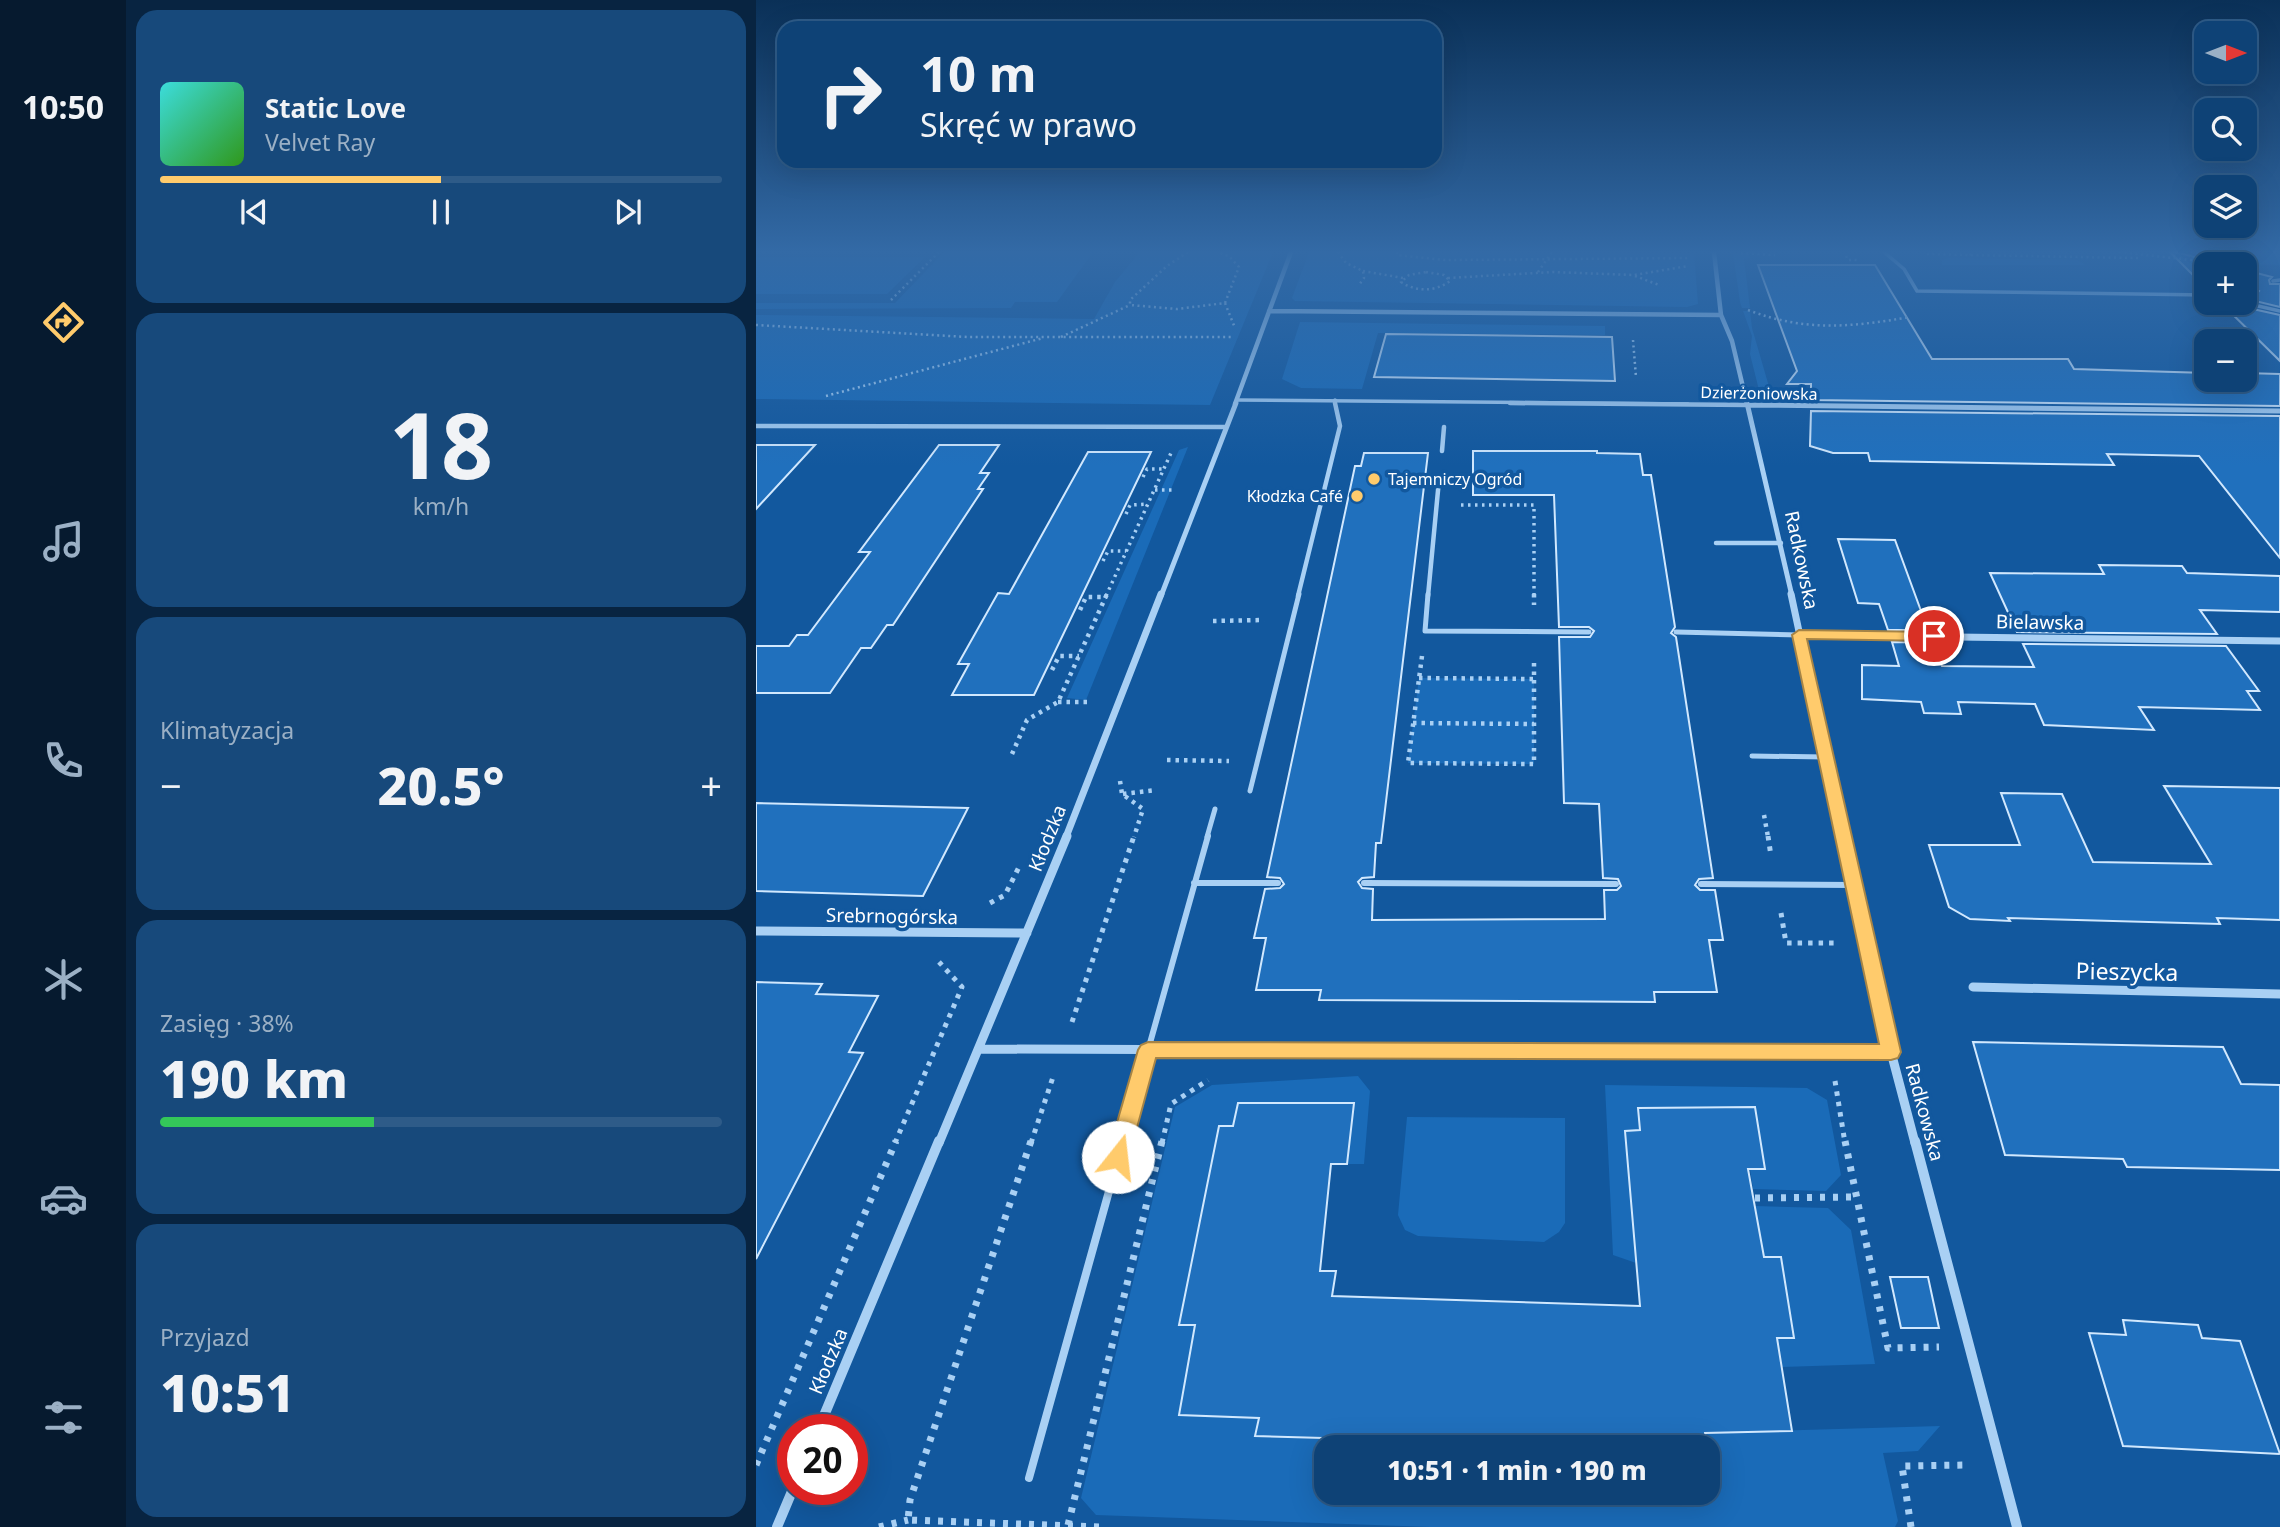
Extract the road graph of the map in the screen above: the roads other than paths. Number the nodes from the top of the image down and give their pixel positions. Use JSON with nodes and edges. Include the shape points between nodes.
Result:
{"nodes":[{"id":1,"x":1265,"y":323,"type":"edge"},
{"id":2,"x":1724,"y":323,"type":"edge"},
{"id":3,"x":1237,"y":400,"type":"junction"},
{"id":4,"x":1335,"y":400,"type":"junction"},
{"id":5,"x":1748,"y":405,"type":"junction"},
{"id":6,"x":2280,"y":411,"type":"edge"},
{"id":7,"x":756,"y":426,"type":"edge"},
{"id":8,"x":1226,"y":427,"type":"junction"},
{"id":9,"x":1444,"y":428,"type":"dead end"},
{"id":10,"x":1442,"y":451,"type":"dead end"},
{"id":11,"x":1439,"y":480,"type":"dead end"},
{"id":12,"x":1716,"y":543,"type":"dead end"},
{"id":13,"x":1781,"y":543,"type":"junction"},
{"id":14,"x":1589,"y":632,"type":"dead end"},
{"id":15,"x":1676,"y":632,"type":"dead end"},
{"id":16,"x":1799,"y":635,"type":"junction"},
{"id":17,"x":2280,"y":641,"type":"edge"},
{"id":18,"x":1752,"y":756,"type":"dead end"},
{"id":19,"x":1825,"y":757,"type":"junction"},
{"id":20,"x":1250,"y":791,"type":"dead end"},
{"id":21,"x":1215,"y":809,"type":"dead end"},
{"id":22,"x":1194,"y":883,"type":"junction"},
{"id":23,"x":1278,"y":883,"type":"dead end"},
{"id":24,"x":1364,"y":883,"type":"dead end"},
{"id":25,"x":1616,"y":884,"type":"dead end"},
{"id":26,"x":1701,"y":884,"type":"dead end"},
{"id":27,"x":1853,"y":885,"type":"junction"},
{"id":28,"x":756,"y":931,"type":"edge"},
{"id":29,"x":1027,"y":933,"type":"junction"},
{"id":30,"x":1973,"y":987,"type":"dead end"},
{"id":31,"x":2280,"y":994,"type":"edge"},
{"id":32,"x":979,"y":1049,"type":"junction"},
{"id":33,"x":1148,"y":1050,"type":"junction"},
{"id":34,"x":1891,"y":1052,"type":"junction"},
{"id":35,"x":825,"y":1414,"type":"edge"},
{"id":36,"x":1029,"y":1478,"type":"dead end"},
{"id":37,"x":786,"y":1505,"type":"edge"},
{"id":38,"x":777,"y":1527,"type":"edge"},
{"id":39,"x":2017,"y":1527,"type":"edge"}],
"edges":[{"from":1,"to":3,"type":"street","name":"Kłodzka"},
{"from":2,"to":5,"type":"street","name":"Radkowska"},
{"from":3,"to":4,"type":"lane","name":"Dzierżoniowska"},
{"from":3,"to":8,"type":"street","name":"Kłodzka"},
{"from":4,"to":5,"type":"lane","name":"Dzierżoniowska"},
{"from":4,"to":20,"type":"lane","via":[[1340,426]]},
{"from":5,"to":6,"type":"street","name":"Dzierżoniowska"},
{"from":5,"to":13,"type":"street","name":"Radkowska"},
{"from":7,"to":8,"type":"lane"},
{"from":8,"to":29,"type":"street","name":"Kłodzka"},
{"from":9,"to":10,"type":"lane"},
{"from":11,"to":14,"type":"lane","via":[[1425,631]]},
{"from":12,"to":13,"type":"lane"},
{"from":13,"to":16,"type":"street","name":"Radkowska"},
{"from":15,"to":16,"type":"lane"},
{"from":16,"to":17,"type":"street","name":"Bielawska"},
{"from":16,"to":19,"type":"street","name":"Radkowska"},
{"from":18,"to":19,"type":"lane"},
{"from":19,"to":27,"type":"street","name":"Radkowska"},
{"from":21,"to":22,"type":"lane"},
{"from":22,"to":23,"type":"lane"},
{"from":22,"to":33,"type":"lane"},
{"from":24,"to":25,"type":"lane"},
{"from":26,"to":27,"type":"lane"},
{"from":27,"to":34,"type":"street","name":"Radkowska"},
{"from":28,"to":29,"type":"street","name":"Srebrnogórska"},
{"from":29,"to":32,"type":"street","name":"Kłodzka"},
{"from":30,"to":31,"type":"street","name":"Pieszycka"},
{"from":32,"to":33,"type":"street"},
{"from":32,"to":35,"type":"street","name":"Kłodzka"},
{"from":33,"to":34,"type":"street"},
{"from":33,"to":36,"type":"lane"},
{"from":34,"to":39,"type":"street","name":"Radkowska"},
{"from":37,"to":38,"type":"street"}]}
